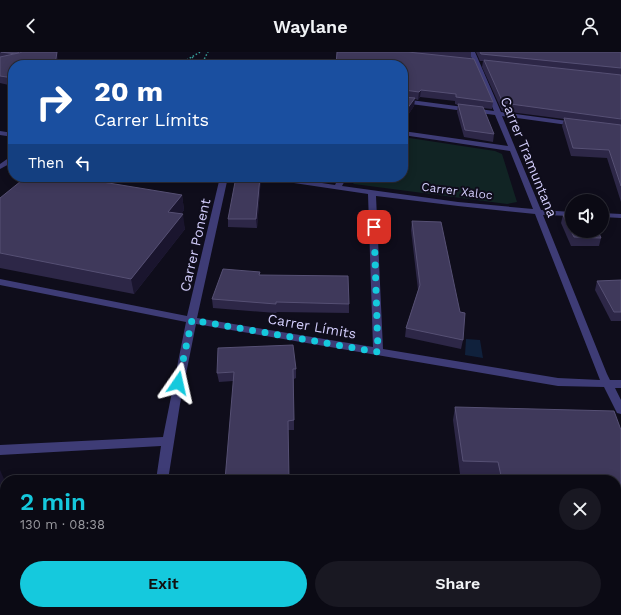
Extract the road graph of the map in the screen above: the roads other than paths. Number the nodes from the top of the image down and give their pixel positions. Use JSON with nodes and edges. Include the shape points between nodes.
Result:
{"nodes":[{"id":1,"x":472,"y":52,"type":"edge"},
{"id":2,"x":408,"y":102,"type":"edge"},
{"id":3,"x":498,"y":114,"type":"junction"},
{"id":4,"x":583,"y":125,"type":"edge"},
{"id":5,"x":408,"y":134,"type":"edge"},
{"id":6,"x":513,"y":149,"type":"junction"},
{"id":7,"x":223,"y":182,"type":"edge"},
{"id":8,"x":303,"y":182,"type":"edge"},
{"id":9,"x":340,"y":182,"type":"edge"},
{"id":10,"x":338,"y":187,"type":"junction"},
{"id":11,"x":372,"y":193,"type":"junction"},
{"id":12,"x":537,"y":212,"type":"junction"},
{"id":13,"x":565,"y":214,"type":"edge"},
{"id":14,"x":609,"y":216,"type":"edge"},
{"id":15,"x":621,"y":216,"type":"edge"},
{"id":16,"x":0,"y":282,"type":"edge"},
{"id":17,"x":192,"y":320,"type":"junction"},
{"id":18,"x":378,"y":352,"type":"junction"},
{"id":19,"x":608,"y":384,"type":"junction"},
{"id":20,"x":621,"y":384,"type":"edge"},
{"id":21,"x":621,"y":410,"type":"edge"},
{"id":22,"x":167,"y":441,"type":"junction"},
{"id":23,"x":0,"y":450,"type":"edge"},
{"id":24,"x":163,"y":475,"type":"edge"}],
"edges":[{"from":1,"to":3,"type":"street","name":"Carrer Tramuntana"},
{"from":2,"to":3,"type":"street"},
{"from":3,"to":4,"type":"street"},
{"from":3,"to":6,"type":"street","name":"Carrer Tramuntana"},
{"from":5,"to":6,"type":"street"},
{"from":6,"to":12,"type":"street","name":"Carrer Tramuntana"},
{"from":7,"to":17,"type":"street","name":"Carrer Ponent"},
{"from":8,"to":10,"type":"street","name":"Carrer Xaloc"},
{"from":9,"to":10,"type":"street"},
{"from":10,"to":11,"type":"street","name":"Carrer Xaloc"},
{"from":11,"to":12,"type":"street","name":"Carrer Xaloc"},
{"from":11,"to":18,"type":"street"},
{"from":12,"to":13,"type":"street","name":"Carrer Xaloc"},
{"from":12,"to":19,"type":"street","name":"Carrer Tramuntana"},
{"from":14,"to":15,"type":"street"},
{"from":16,"to":17,"type":"street","name":"Carrer Límits"},
{"from":17,"to":18,"type":"street","name":"Carrer Límits"},
{"from":17,"to":22,"type":"street","name":"Carrer Ponent"},
{"from":18,"to":19,"type":"street","name":"Carrer Límits","via":[[558,382]]},
{"from":19,"to":20,"type":"street","name":"Carrer Límits"},
{"from":19,"to":21,"type":"street","name":"Carrer Tramuntana"},
{"from":22,"to":23,"type":"street"},
{"from":22,"to":24,"type":"street","name":"Carrer Ponent"}]}
